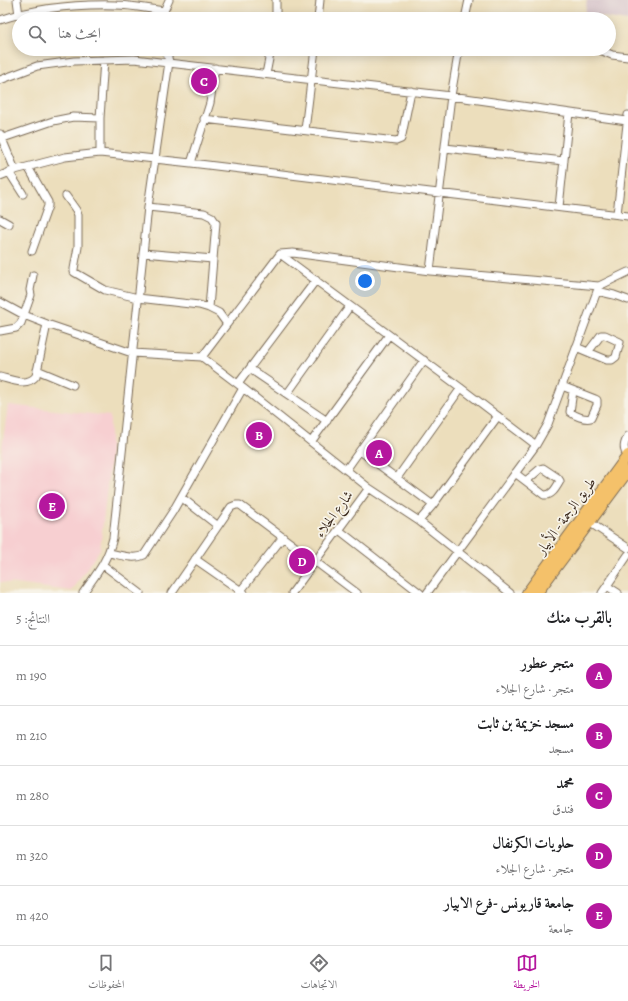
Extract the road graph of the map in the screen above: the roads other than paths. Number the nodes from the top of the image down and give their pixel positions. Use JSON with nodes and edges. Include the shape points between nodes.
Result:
{"nodes":[{"id":1,"x":17,"y":0,"type":"edge"},
{"id":2,"x":169,"y":0,"type":"edge"},
{"id":3,"x":276,"y":0,"type":"edge"},
{"id":4,"x":320,"y":0,"type":"edge"},
{"id":5,"x":469,"y":0,"type":"edge"},
{"id":6,"x":19,"y":12,"type":"edge"},
{"id":7,"x":34,"y":12,"type":"edge"},
{"id":8,"x":150,"y":12,"type":"edge"},
{"id":9,"x":165,"y":12,"type":"edge"},
{"id":10,"x":276,"y":12,"type":"edge"},
{"id":11,"x":319,"y":12,"type":"edge"},
{"id":12,"x":466,"y":12,"type":"edge"},
{"id":13,"x":12,"y":17,"type":"edge"},
{"id":14,"x":0,"y":20,"type":"edge"},
{"id":15,"x":167,"y":56,"type":"edge"},
{"id":16,"x":270,"y":56,"type":"edge"},
{"id":17,"x":314,"y":56,"type":"edge"},
{"id":18,"x":458,"y":56,"type":"edge"},
{"id":19,"x":616,"y":56,"type":"edge"},
{"id":20,"x":628,"y":57,"type":"edge"},
{"id":21,"x":104,"y":60,"type":"junction"},
{"id":22,"x":168,"y":62,"type":"junction"},
{"id":23,"x":215,"y":68,"type":"junction"},
{"id":24,"x":266,"y":74,"type":"junction"},
{"id":25,"x":311,"y":79,"type":"junction"},
{"id":26,"x":0,"y":80,"type":"edge"},
{"id":27,"x":411,"y":91,"type":"junction"},
{"id":28,"x":451,"y":96,"type":"junction"},
{"id":29,"x":569,"y":113,"type":"junction"},
{"id":30,"x":100,"y":118,"type":"junction"},
{"id":31,"x":627,"y":118,"type":"edge"},
{"id":32,"x":204,"y":119,"type":"junction"},
{"id":33,"x":305,"y":130,"type":"junction"},
{"id":34,"x":1,"y":137,"type":"edge"},
{"id":35,"x":445,"y":148,"type":"junction"},
{"id":36,"x":100,"y":153,"type":"junction"},
{"id":37,"x":155,"y":159,"type":"junction"},
{"id":38,"x":564,"y":161,"type":"junction"},
{"id":39,"x":191,"y":163,"type":"junction"},
{"id":40,"x":28,"y":167,"type":"junction"},
{"id":41,"x":12,"y":171,"type":"junction"},
{"id":42,"x":0,"y":176,"type":"edge"},
{"id":43,"x":439,"y":193,"type":"junction"},
{"id":44,"x":23,"y":194,"type":"dead end"},
{"id":45,"x":66,"y":196,"type":"dead end"},
{"id":46,"x":148,"y":207,"type":"junction"},
{"id":47,"x":559,"y":207,"type":"junction"},
{"id":48,"x":617,"y":214,"type":"junction"},
{"id":49,"x":628,"y":216,"type":"edge"},
{"id":50,"x":0,"y":219,"type":"edge"},
{"id":51,"x":9,"y":224,"type":"dead end"},
{"id":52,"x":32,"y":251,"type":"dead end"},
{"id":53,"x":143,"y":253,"type":"junction"},
{"id":54,"x":280,"y":254,"type":"junction"},
{"id":55,"x":306,"y":255,"type":"junction"},
{"id":56,"x":213,"y":259,"type":"junction"},
{"id":57,"x":298,"y":268,"type":"junction"},
{"id":58,"x":430,"y":271,"type":"junction"},
{"id":59,"x":628,"y":272,"type":"edge"},
{"id":60,"x":33,"y":275,"type":"dead end"},
{"id":61,"x":316,"y":280,"type":"junction"},
{"id":62,"x":598,"y":289,"type":"junction"},
{"id":63,"x":138,"y":298,"type":"junction"},
{"id":64,"x":628,"y":300,"type":"edge"},
{"id":65,"x":0,"y":302,"type":"edge"},
{"id":66,"x":350,"y":306,"type":"junction"},
{"id":67,"x":209,"y":308,"type":"junction"},
{"id":68,"x":24,"y":315,"type":"junction"},
{"id":69,"x":47,"y":324,"type":"junction"},
{"id":70,"x":227,"y":324,"type":"junction"},
{"id":71,"x":0,"y":331,"type":"edge"},
{"id":72,"x":389,"y":335,"type":"junction"},
{"id":73,"x":576,"y":347,"type":"junction"},
{"id":74,"x":588,"y":352,"type":"junction"},
{"id":75,"x":132,"y":353,"type":"junction"},
{"id":76,"x":202,"y":357,"type":"junction"},
{"id":77,"x":424,"y":360,"type":"junction"},
{"id":78,"x":250,"y":369,"type":"junction"},
{"id":79,"x":37,"y":370,"type":"junction"},
{"id":80,"x":0,"y":377,"type":"edge"},
{"id":81,"x":73,"y":385,"type":"dead end"},
{"id":82,"x":241,"y":386,"type":"junction"},
{"id":83,"x":562,"y":386,"type":"junction"},
{"id":84,"x":461,"y":388,"type":"junction"},
{"id":85,"x":573,"y":390,"type":"junction"},
{"id":86,"x":287,"y":394,"type":"junction"},
{"id":87,"x":498,"y":416,"type":"junction"},
{"id":88,"x":327,"y":421,"type":"junction"},
{"id":89,"x":628,"y":436,"type":"edge"},
{"id":90,"x":311,"y":442,"type":"junction"},
{"id":91,"x":536,"y":445,"type":"junction"},
{"id":92,"x":360,"y":451,"type":"junction"},
{"id":93,"x":628,"y":455,"type":"edge"},
{"id":94,"x":346,"y":470,"type":"junction"},
{"id":95,"x":628,"y":471,"type":"edge"},
{"id":96,"x":515,"y":473,"type":"junction"},
{"id":97,"x":397,"y":478,"type":"junction"},
{"id":98,"x":526,"y":481,"type":"junction"},
{"id":99,"x":369,"y":488,"type":"junction"},
{"id":100,"x":181,"y":496,"type":"junction"},
{"id":101,"x":433,"y":505,"type":"junction"},
{"id":102,"x":419,"y":521,"type":"junction"},
{"id":103,"x":589,"y":522,"type":"junction"},
{"id":104,"x":218,"y":526,"type":"junction"},
{"id":105,"x":339,"y":530,"type":"junction"},
{"id":106,"x":283,"y":537,"type":"junction"},
{"id":107,"x":628,"y":548,"type":"edge"},
{"id":108,"x":457,"y":552,"type":"junction"},
{"id":109,"x":109,"y":553,"type":"junction"},
{"id":110,"x":628,"y":556,"type":"edge"},
{"id":111,"x":195,"y":559,"type":"junction"},
{"id":112,"x":315,"y":562,"type":"junction"},
{"id":113,"x":103,"y":565,"type":"junction"},
{"id":114,"x":607,"y":586,"type":"junction"},
{"id":115,"x":241,"y":592,"type":"edge"},
{"id":116,"x":82,"y":593,"type":"edge"},
{"id":117,"x":140,"y":593,"type":"edge"},
{"id":118,"x":172,"y":593,"type":"edge"},
{"id":119,"x":292,"y":593,"type":"edge"},
{"id":120,"x":357,"y":593,"type":"edge"},
{"id":121,"x":420,"y":593,"type":"edge"},
{"id":122,"x":427,"y":593,"type":"edge"},
{"id":123,"x":510,"y":593,"type":"edge"},
{"id":124,"x":526,"y":593,"type":"edge"},
{"id":125,"x":537,"y":593,"type":"edge"},
{"id":126,"x":602,"y":593,"type":"edge"},
{"id":127,"x":618,"y":593,"type":"edge"}],
"edges":[{"from":1,"to":6,"type":"street"},
{"from":2,"to":9,"type":"street"},
{"from":3,"to":10,"type":"street"},
{"from":4,"to":11,"type":"street"},
{"from":5,"to":12,"type":"street"},
{"from":7,"to":8,"type":"street","via":[[84,5],[117,5]]},
{"from":13,"to":14,"type":"street"},
{"from":15,"to":22,"type":"street"},
{"from":16,"to":24,"type":"street"},
{"from":17,"to":25,"type":"street"},
{"from":18,"to":28,"type":"street"},
{"from":19,"to":20,"type":"street"},
{"from":21,"to":22,"type":"street"},
{"from":21,"to":26,"type":"street","via":[[37,66]]},
{"from":21,"to":30,"type":"street"},
{"from":22,"to":23,"type":"street"},
{"from":22,"to":37,"type":"street"},
{"from":23,"to":24,"type":"street"},
{"from":23,"to":32,"type":"street","via":[[210,103]]},
{"from":24,"to":25,"type":"street"},
{"from":25,"to":27,"type":"street"},
{"from":25,"to":33,"type":"street"},
{"from":27,"to":28,"type":"street"},
{"from":27,"to":33,"type":"street","via":[[401,139],[396,141]]},
{"from":28,"to":29,"type":"street"},
{"from":28,"to":35,"type":"street"},
{"from":29,"to":31,"type":"street"},
{"from":29,"to":38,"type":"street"},
{"from":30,"to":34,"type":"street","via":[[73,117]]},
{"from":30,"to":36,"type":"street"},
{"from":31,"to":48,"type":"street"},
{"from":32,"to":33,"type":"street"},
{"from":32,"to":39,"type":"street"},
{"from":34,"to":41,"type":"street"},
{"from":35,"to":38,"type":"street"},
{"from":35,"to":43,"type":"street"},
{"from":36,"to":37,"type":"street"},
{"from":36,"to":40,"type":"street","via":[[65,156]]},
{"from":37,"to":39,"type":"street"},
{"from":37,"to":46,"type":"street"},
{"from":38,"to":47,"type":"street"},
{"from":39,"to":43,"type":"street"},
{"from":40,"to":41,"type":"street"},
{"from":40,"to":52,"type":"street","via":[[48,202]]},
{"from":41,"to":42,"type":"street"},
{"from":41,"to":44,"type":"street"},
{"from":43,"to":47,"type":"street"},
{"from":43,"to":58,"type":"street"},
{"from":45,"to":63,"type":"street","via":[[78,215],[78,247],[74,272],[99,288]]},
{"from":46,"to":53,"type":"street"},
{"from":46,"to":56,"type":"street","via":[[204,213],[212,217],[216,223]]},
{"from":47,"to":48,"type":"street"},
{"from":48,"to":49,"type":"street"},
{"from":50,"to":51,"type":"street"},
{"from":53,"to":56,"type":"street"},
{"from":53,"to":63,"type":"street"},
{"from":54,"to":55,"type":"street"},
{"from":54,"to":57,"type":"street"},
{"from":54,"to":70,"type":"street"},
{"from":55,"to":57,"type":"street"},
{"from":55,"to":58,"type":"street"},
{"from":56,"to":67,"type":"street"},
{"from":57,"to":61,"type":"street"},
{"from":58,"to":62,"type":"street"},
{"from":59,"to":62,"type":"street"},
{"from":60,"to":68,"type":"street","via":[[31,295]]},
{"from":61,"to":66,"type":"street"},
{"from":61,"to":78,"type":"street"},
{"from":62,"to":64,"type":"street"},
{"from":62,"to":73,"type":"street"},
{"from":63,"to":67,"type":"street"},
{"from":63,"to":75,"type":"street"},
{"from":65,"to":68,"type":"street"},
{"from":66,"to":72,"type":"street"},
{"from":66,"to":86,"type":"street"},
{"from":67,"to":70,"type":"street","via":[[219,313]]},
{"from":68,"to":69,"type":"street"},
{"from":68,"to":71,"type":"street","via":[[16,328]]},
{"from":69,"to":75,"type":"street"},
{"from":69,"to":79,"type":"street"},
{"from":70,"to":76,"type":"street"},
{"from":72,"to":77,"type":"street"},
{"from":72,"to":88,"type":"street"},
{"from":73,"to":74,"type":"street"},
{"from":73,"to":83,"type":"street"},
{"from":74,"to":74,"type":"street","via":[[612,360],[616,357],[620,342],[601,335]]},
{"from":75,"to":76,"type":"street"},
{"from":75,"to":109,"type":"street","via":[[113,538]]},
{"from":76,"to":82,"type":"street"},
{"from":77,"to":84,"type":"street"},
{"from":77,"to":92,"type":"street"},
{"from":78,"to":82,"type":"street"},
{"from":78,"to":86,"type":"street"},
{"from":79,"to":80,"type":"street","via":[[36,376],[26,382]]},
{"from":79,"to":81,"type":"street"},
{"from":82,"to":90,"type":"street"},
{"from":82,"to":100,"type":"street"},
{"from":83,"to":85,"type":"street"},
{"from":83,"to":91,"type":"street","via":[[548,424]]},
{"from":84,"to":87,"type":"street"},
{"from":84,"to":97,"type":"street"},
{"from":85,"to":85,"type":"street","via":[[596,400],[597,406],[589,419],[570,412]]},
{"from":86,"to":88,"type":"street"},
{"from":87,"to":91,"type":"street"},
{"from":87,"to":101,"type":"street"},
{"from":88,"to":90,"type":"street"},
{"from":89,"to":93,"type":"street","via":[[624,448]]},
{"from":90,"to":94,"type":"street"},
{"from":91,"to":96,"type":"street"},
{"from":92,"to":94,"type":"street"},
{"from":92,"to":97,"type":"street"},
{"from":93,"to":124,"type":"highway","name":"طريق الرجمة - الأبيار"},
{"from":94,"to":99,"type":"street"},
{"from":95,"to":103,"type":"highway","name":"طريق الرجمة - الأبيار"},
{"from":96,"to":98,"type":"street"},
{"from":96,"to":108,"type":"street"},
{"from":97,"to":101,"type":"street"},
{"from":98,"to":98,"type":"street","via":[[546,495],[552,493],[560,481],[544,468]]},
{"from":99,"to":102,"type":"street"},
{"from":99,"to":105,"type":"street","name":"شارع الجلاء"},
{"from":100,"to":104,"type":"street"},
{"from":100,"to":109,"type":"street","via":[[144,555],[134,558]]},
{"from":101,"to":102,"type":"street"},
{"from":102,"to":108,"type":"street"},
{"from":103,"to":107,"type":"street"},
{"from":103,"to":125,"type":"highway","name":"طريق الرجمة - الأبيار"},
{"from":104,"to":106,"type":"street","via":[[231,507],[240,505]]},
{"from":104,"to":111,"type":"street"},
{"from":105,"to":112,"type":"street","name":"شارع الجلاء"},
{"from":105,"to":121,"type":"street"},
{"from":106,"to":112,"type":"street"},
{"from":106,"to":115,"type":"street"},
{"from":108,"to":122,"type":"street"},
{"from":108,"to":123,"type":"street"},
{"from":109,"to":113,"type":"street"},
{"from":110,"to":114,"type":"street"},
{"from":111,"to":115,"type":"street"},
{"from":111,"to":118,"type":"street"},
{"from":112,"to":119,"type":"street","name":"شارع الجلاء"},
{"from":112,"to":120,"type":"street"},
{"from":113,"to":116,"type":"street"},
{"from":113,"to":117,"type":"street"},
{"from":114,"to":126,"type":"street"},
{"from":114,"to":127,"type":"street"}]}
